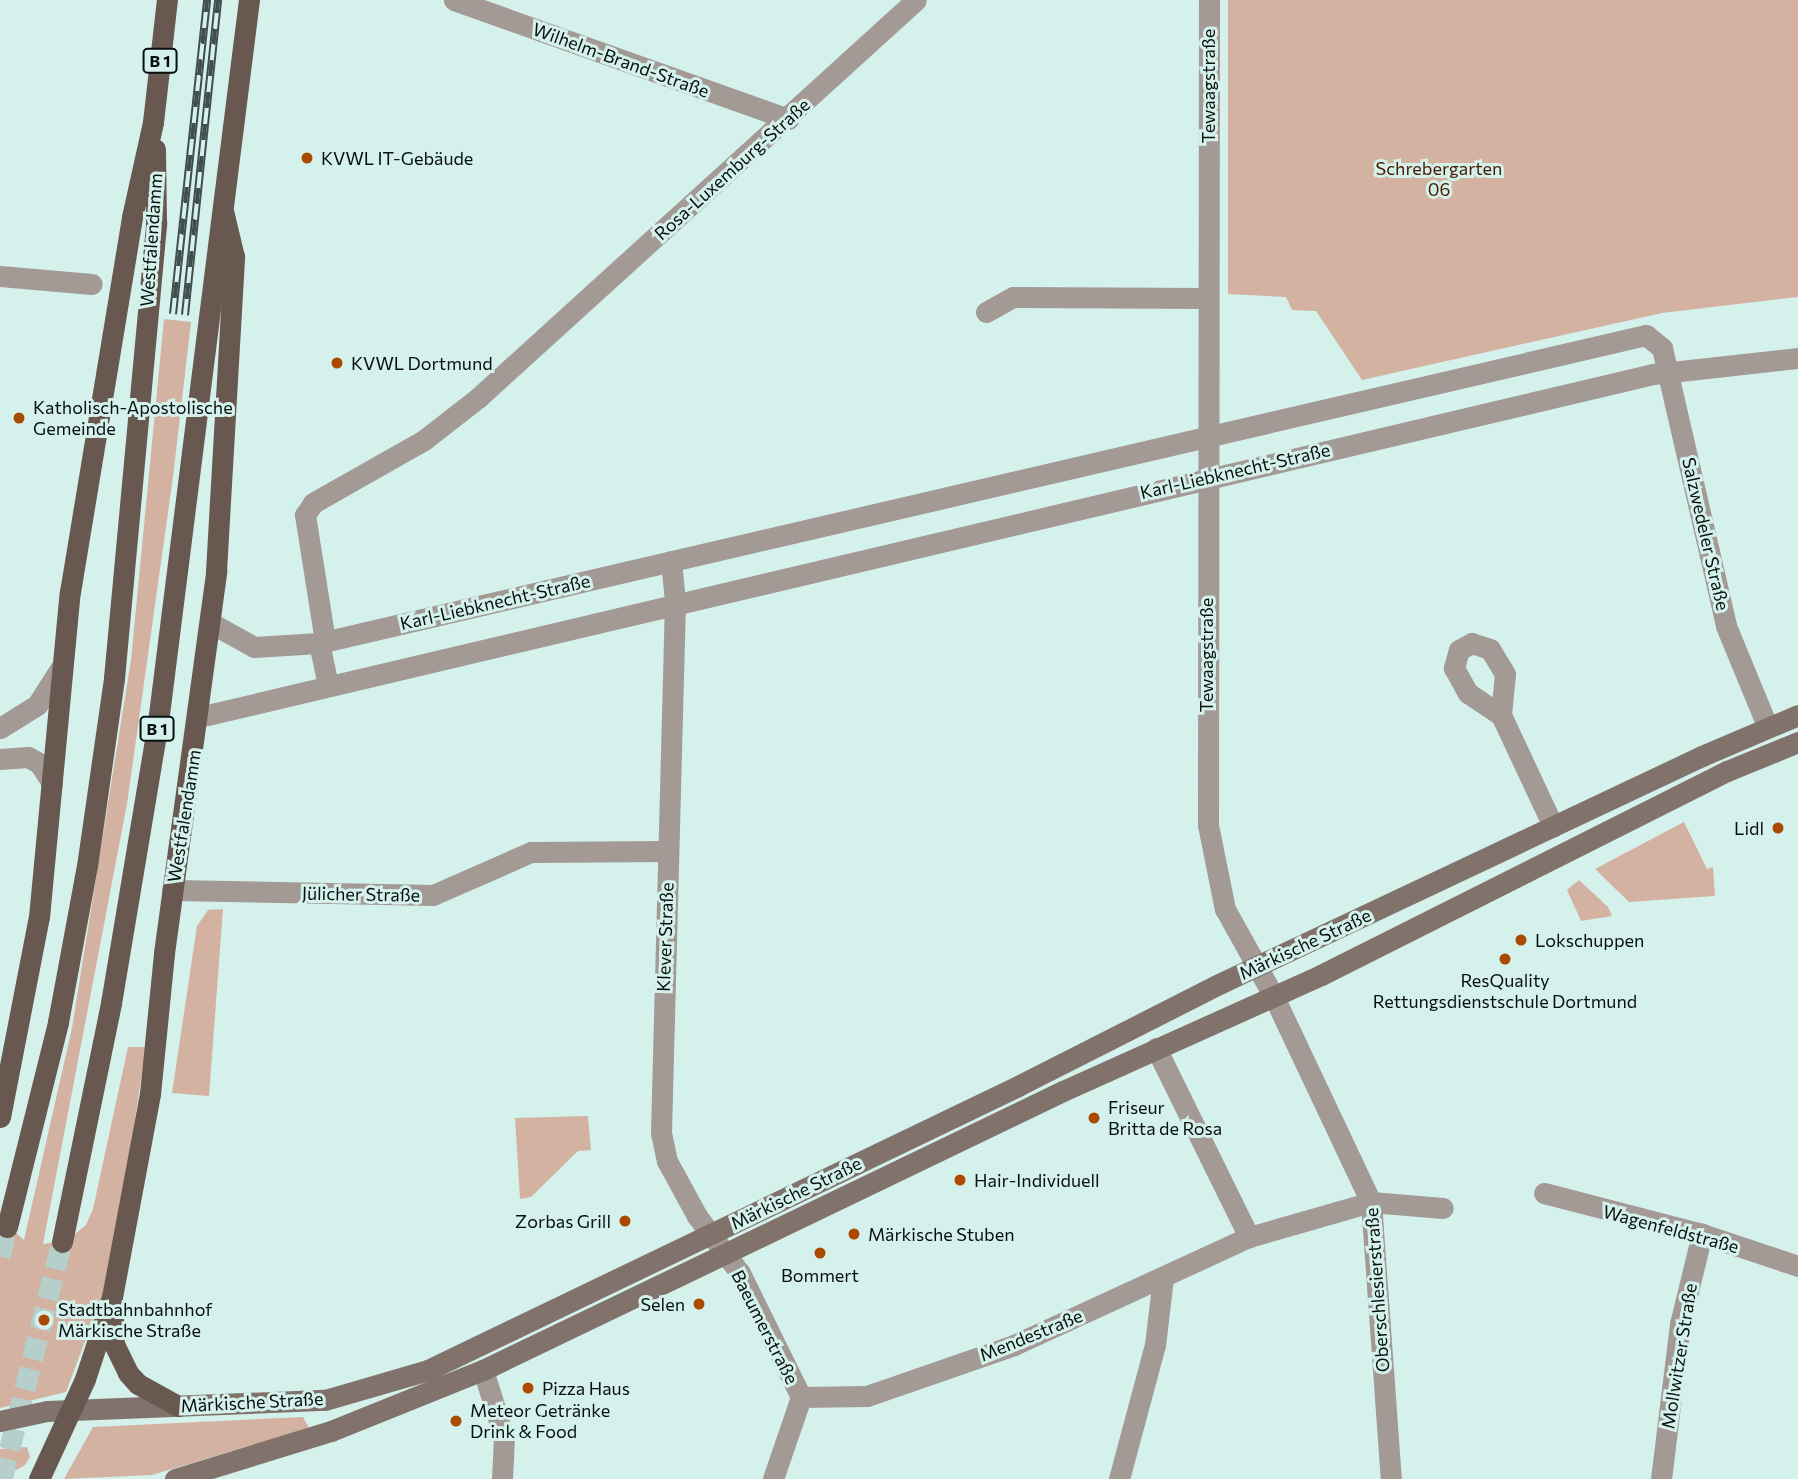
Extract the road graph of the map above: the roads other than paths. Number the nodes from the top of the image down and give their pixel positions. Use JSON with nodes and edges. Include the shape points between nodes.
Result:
{"nodes":[{"id":1,"x":167,"y":0,"type":"edge"},
{"id":2,"x":249,"y":0,"type":"edge"},
{"id":3,"x":454,"y":0,"type":"edge"},
{"id":4,"x":916,"y":0,"type":"edge"},
{"id":5,"x":1209,"y":0,"type":"edge"},
{"id":6,"x":788,"y":119,"type":"junction"},
{"id":7,"x":153,"y":122,"type":"junction"},
{"id":8,"x":223,"y":211,"type":"junction"},
{"id":9,"x":0,"y":276,"type":"edge"},
{"id":10,"x":92,"y":284,"type":"dead end"},
{"id":11,"x":1207,"y":298,"type":"junction"},
{"id":12,"x":986,"y":312,"type":"dead end"},
{"id":13,"x":1654,"y":337,"type":"joint"},
{"id":14,"x":1798,"y":358,"type":"edge"},
{"id":15,"x":1669,"y":371,"type":"junction"},
{"id":16,"x":1205,"y":435,"type":"junction"},
{"id":17,"x":1205,"y":478,"type":"junction"},
{"id":18,"x":671,"y":561,"type":"junction"},
{"id":19,"x":675,"y":601,"type":"junction"},
{"id":20,"x":211,"y":623,"type":"junction"},
{"id":21,"x":322,"y":642,"type":"junction"},
{"id":22,"x":60,"y":669,"type":"junction"},
{"id":23,"x":328,"y":685,"type":"junction"},
{"id":24,"x":1501,"y":715,"type":"dead end"},
{"id":25,"x":1798,"y":715,"type":"edge"},
{"id":26,"x":199,"y":717,"type":"junction"},
{"id":27,"x":0,"y":728,"type":"edge"},
{"id":28,"x":1768,"y":728,"type":"junction"},
{"id":29,"x":1798,"y":742,"type":"edge"},
{"id":30,"x":0,"y":759,"type":"edge"},
{"id":31,"x":52,"y":783,"type":"junction"},
{"id":32,"x":1553,"y":826,"type":"junction"},
{"id":33,"x":668,"y":851,"type":"junction"},
{"id":34,"x":172,"y":890,"type":"junction"},
{"id":35,"x":1255,"y":967,"type":"junction"},
{"id":36,"x":1274,"y":997,"type":"junction"},
{"id":37,"x":1156,"y":1048,"type":"junction"},
{"id":38,"x":0,"y":1117,"type":"edge"},
{"id":39,"x":1544,"y":1193,"type":"dead end"},
{"id":40,"x":1371,"y":1202,"type":"junction"},
{"id":41,"x":1443,"y":1208,"type":"dead end"},
{"id":42,"x":7,"y":1227,"type":"dead end"},
{"id":43,"x":1702,"y":1234,"type":"junction"},
{"id":44,"x":710,"y":1235,"type":"junction"},
{"id":45,"x":1250,"y":1237,"type":"junction"},
{"id":46,"x":62,"y":1242,"type":"tunnel mouth"},
{"id":47,"x":726,"y":1255,"type":"junction"},
{"id":48,"x":1798,"y":1266,"type":"edge"},
{"id":49,"x":1163,"y":1278,"type":"junction"},
{"id":50,"x":112,"y":1297,"type":"junction"},
{"id":51,"x":483,"y":1370,"type":"junction"},
{"id":52,"x":801,"y":1397,"type":"junction"},
{"id":53,"x":178,"y":1406,"type":"junction"},
{"id":54,"x":71,"y":1412,"type":"junction"},
{"id":55,"x":0,"y":1421,"type":"edge"},
{"id":56,"x":39,"y":1479,"type":"edge"},
{"id":57,"x":175,"y":1479,"type":"edge"},
{"id":58,"x":502,"y":1479,"type":"edge"},
{"id":59,"x":773,"y":1479,"type":"edge"},
{"id":60,"x":1119,"y":1479,"type":"edge"},
{"id":61,"x":1391,"y":1479,"type":"edge"},
{"id":62,"x":1661,"y":1479,"type":"edge"}],
"edges":[{"from":1,"to":7,"type":"main road","name":"Westfalendamm","number":"B 1"},
{"from":2,"to":8,"type":"main road","name":"Westfalendamm","number":"B 1"},
{"from":3,"to":6,"type":"street","name":"Wilhelm-Brand-Straße"},
{"from":4,"to":6,"type":"street","name":"Rosa-Luxemburg-Straße"},
{"from":5,"to":11,"type":"street","name":"Tewaagstraße"},
{"from":6,"to":21,"type":"street","name":"Rosa-Luxemburg-Straße","via":[[547,337],[424,440],[313,503],[305,515]]},
{"from":7,"to":22,"type":"main road","name":"Westfalendamm","via":[[132,217]]},
{"from":7,"to":42,"type":"main road","name":"Westfalendamm","via":[[156,222],[114,678],[87,866],[58,1022]]},
{"from":8,"to":20,"type":"main road","name":"Westfalendamm","via":[[234,257]]},
{"from":8,"to":46,"type":"main road","name":"Westfalendamm","number":"B 1","via":[[158,722],[111,1003]]},
{"from":9,"to":10,"type":"street"},
{"from":11,"to":12,"type":"street","via":[[1013,297]]},
{"from":11,"to":16,"type":"street","name":"Tewaagstraße"},
{"from":13,"to":15,"type":"street","name":"Salzwedeler Straße"},
{"from":13,"to":16,"type":"street","name":"Karl-Liebknecht-Straße","via":[[1646,335]]},
{"from":14,"to":15,"type":"street","name":"Karl-Liebknecht-Straße"},
{"from":15,"to":17,"type":"street","name":"Karl-Liebknecht-Straße"},
{"from":15,"to":28,"type":"street","name":"Salzwedeler Straße","via":[[1726,626]]},
{"from":16,"to":17,"type":"street","name":"Tewaagstraße"},
{"from":16,"to":18,"type":"street","name":"Karl-Liebknecht-Straße"},
{"from":17,"to":19,"type":"street","name":"Karl-Liebknecht-Straße"},
{"from":17,"to":35,"type":"street","name":"Tewaagstraße","via":[[1208,825],[1226,909]]},
{"from":18,"to":19,"type":"street"},
{"from":18,"to":21,"type":"street","name":"Karl-Liebknecht-Straße"},
{"from":19,"to":23,"type":"street","name":"Karl-Liebknecht-Straße"},
{"from":19,"to":33,"type":"street","name":"Klever Straße"},
{"from":20,"to":21,"type":"street","name":"Karl-Liebknecht-Straße","via":[[254,648]]},
{"from":20,"to":26,"type":"main road","name":"Westfalendamm"},
{"from":21,"to":23,"type":"street"},
{"from":22,"to":27,"type":"street","via":[[37,705]]},
{"from":22,"to":31,"type":"main road","name":"Westfalendamm"},
{"from":23,"to":26,"type":"street","name":"Karl-Liebknecht-Straße"},
{"from":24,"to":32,"type":"street"},
{"from":25,"to":28,"type":"main road","name":"Märkische Straße"},
{"from":26,"to":34,"type":"main road","name":"Westfalendamm"},
{"from":28,"to":32,"type":"main road","name":"Märkische Straße"},
{"from":29,"to":36,"type":"main road","name":"Märkische Straße","via":[[1727,771]]},
{"from":30,"to":31,"type":"street","via":[[28,757],[39,763]]},
{"from":31,"to":38,"type":"main road","name":"Westfalendamm","via":[[39,917]]},
{"from":32,"to":35,"type":"main road","name":"Märkische Straße"},
{"from":33,"to":34,"type":"street","name":"Jülicher Straße","via":[[531,852],[433,895]]},
{"from":33,"to":44,"type":"street","name":"Klever Straße","via":[[661,1133],[667,1161]]},
{"from":34,"to":50,"type":"main road","name":"Westfalendamm","via":[[146,1121]]},
{"from":35,"to":36,"type":"street","name":"Tewaagstraße"},
{"from":35,"to":44,"type":"main road","name":"Märkische Straße"},
{"from":36,"to":37,"type":"main road","name":"Märkische Straße"},
{"from":36,"to":40,"type":"street","name":"Oberschlesierstraße"},
{"from":37,"to":45,"type":"street"},
{"from":37,"to":47,"type":"main road","name":"Märkische Straße"},
{"from":39,"to":43,"type":"street","name":"Wagenfeldstraße"},
{"from":40,"to":41,"type":"street","name":"Mendestraße"},
{"from":40,"to":45,"type":"street","name":"Mendestraße"},
{"from":40,"to":61,"type":"street","name":"Oberschlesierstraße"},
{"from":43,"to":48,"type":"street","name":"Wagenfeldstraße"},
{"from":43,"to":62,"type":"street","name":"Mollwitzer Straße","via":[[1680,1324]]},
{"from":44,"to":47,"type":"street","name":"Klever Straße"},
{"from":44,"to":53,"type":"main road","name":"Märkische Straße","via":[[401,1380],[325,1400]]},
{"from":45,"to":49,"type":"street","name":"Mendestraße"},
{"from":47,"to":51,"type":"main road","name":"Märkische Straße"},
{"from":47,"to":52,"type":"street","name":"Baeumerstraße","via":[[751,1294]]},
{"from":49,"to":52,"type":"street","name":"Mendestraße","via":[[1014,1345],[867,1396]]},
{"from":49,"to":60,"type":"street","via":[[1155,1345]]},
{"from":50,"to":53,"type":"main road","via":[[119,1358],[138,1384]]},
{"from":50,"to":54,"type":"main road","name":"Westfalendamm"},
{"from":51,"to":57,"type":"main road","name":"Märkische Straße","via":[[331,1431]]},
{"from":51,"to":58,"type":"street","via":[[503,1437]]},
{"from":52,"to":59,"type":"street","name":"Baeumerstraße"},
{"from":53,"to":54,"type":"main road","name":"Märkische Straße"},
{"from":54,"to":55,"type":"main road","name":"Märkische Straße","via":[[47,1410]]},
{"from":54,"to":56,"type":"main road","name":"Westfalendamm"}]}
